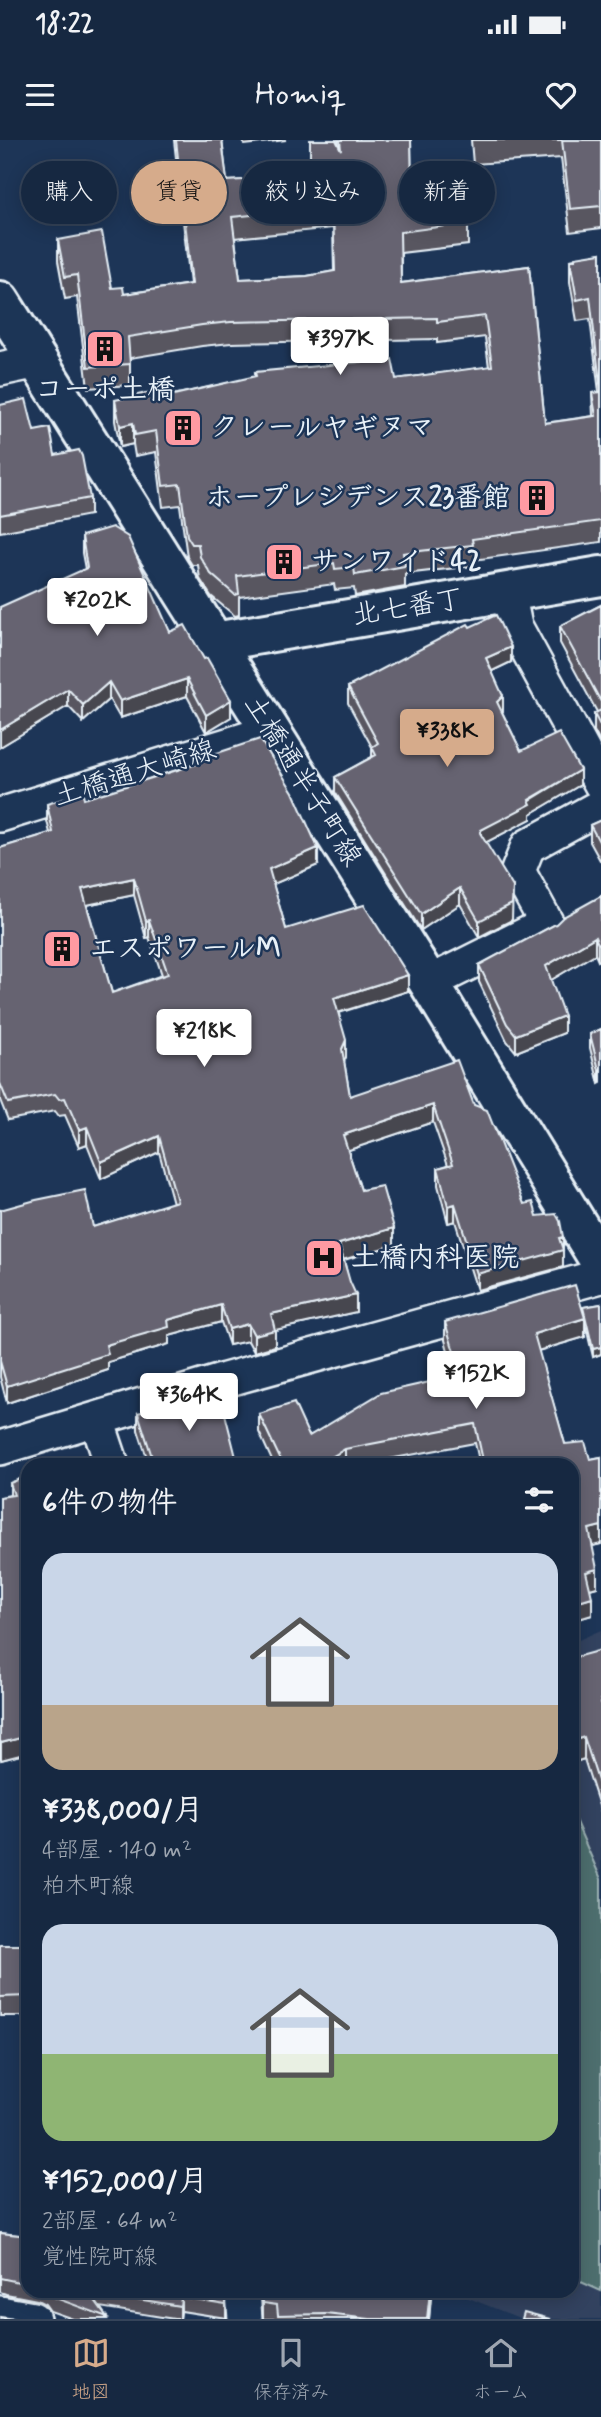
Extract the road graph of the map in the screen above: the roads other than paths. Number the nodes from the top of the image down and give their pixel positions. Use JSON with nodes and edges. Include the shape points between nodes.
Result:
{"nodes":[{"id":1,"x":0,"y":301,"type":"edge"},
{"id":2,"x":38,"y":361,"type":"junction"},
{"id":3,"x":0,"y":369,"type":"edge"},
{"id":4,"x":601,"y":576,"type":"edge"},
{"id":5,"x":508,"y":592,"type":"junction"},
{"id":6,"x":215,"y":642,"type":"junction"},
{"id":7,"x":270,"y":732,"type":"junction"},
{"id":8,"x":601,"y":784,"type":"edge"},
{"id":9,"x":601,"y":806,"type":"edge"},
{"id":10,"x":0,"y":815,"type":"edge"},
{"id":11,"x":429,"y":983,"type":"junction"},
{"id":12,"x":601,"y":1263,"type":"edge"},
{"id":13,"x":601,"y":1276,"type":"edge"},
{"id":14,"x":97,"y":1420,"type":"junction"},
{"id":15,"x":0,"y":1448,"type":"edge"},
{"id":16,"x":111,"y":1458,"type":"edge"},
{"id":17,"x":244,"y":2298,"type":"edge"},
{"id":18,"x":0,"y":2313,"type":"edge"},
{"id":19,"x":33,"y":2319,"type":"edge"},
{"id":20,"x":245,"y":2319,"type":"edge"}],
"edges":[{"from":1,"to":2,"type":"street","name":"土橋通半子町線"},
{"from":2,"to":3,"type":"street"},
{"from":2,"to":6,"type":"street","name":"土橋通半子町線"},
{"from":4,"to":5,"type":"street","name":"北七番丁"},
{"from":5,"to":6,"type":"street","name":"北七番丁"},
{"from":5,"to":8,"type":"street","via":[[516,626]]},
{"from":6,"to":7,"type":"street","name":"土橋通半子町線"},
{"from":7,"to":10,"type":"street","name":"土橋通大崎線"},
{"from":7,"to":11,"type":"street","name":"土橋通半子町線"},
{"from":9,"to":11,"type":"street","via":[[528,846],[517,872],[547,925]]},
{"from":11,"to":12,"type":"street","name":"土橋通半子町線"},
{"from":13,"to":14,"type":"street"},
{"from":14,"to":15,"type":"street"},
{"from":14,"to":16,"type":"street"},
{"from":17,"to":20,"type":"street"},
{"from":18,"to":19,"type":"street"}]}
